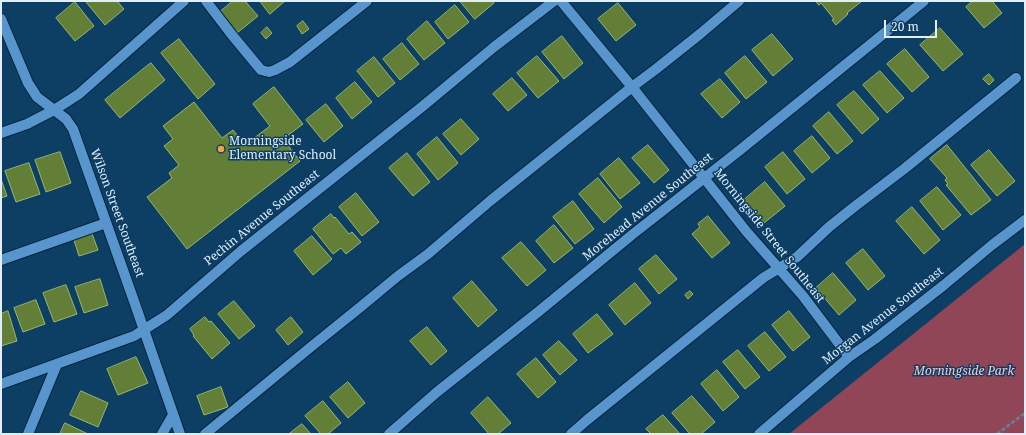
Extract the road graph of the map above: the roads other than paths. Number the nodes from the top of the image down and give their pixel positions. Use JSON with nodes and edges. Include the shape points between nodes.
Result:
{"nodes":[{"id":1,"x":184,"y":1,"type":"edge"},
{"id":2,"x":206,"y":1,"type":"edge"},
{"id":3,"x":367,"y":1,"type":"edge"},
{"id":4,"x":554,"y":1,"type":"edge"},
{"id":5,"x":561,"y":1,"type":"edge"},
{"id":6,"x":739,"y":1,"type":"edge"},
{"id":7,"x":924,"y":1,"type":"edge"},
{"id":8,"x":1,"y":19,"type":"edge"},
{"id":9,"x":1016,"y":78,"type":"dead end"},
{"id":10,"x":632,"y":87,"type":"junction"},
{"id":11,"x":54,"y":110,"type":"junction"},
{"id":12,"x":1,"y":133,"type":"edge"},
{"id":13,"x":705,"y":178,"type":"junction"},
{"id":14,"x":1025,"y":220,"type":"edge"},
{"id":15,"x":106,"y":223,"type":"junction"},
{"id":16,"x":1,"y":260,"type":"edge"},
{"id":17,"x":778,"y":268,"type":"junction"},
{"id":18,"x":144,"y":330,"type":"junction"},
{"id":19,"x":849,"y":357,"type":"junction"},
{"id":20,"x":57,"y":364,"type":"junction"},
{"id":21,"x":1,"y":384,"type":"edge"},
{"id":22,"x":173,"y":415,"type":"junction"},
{"id":23,"x":28,"y":434,"type":"edge"},
{"id":24,"x":162,"y":434,"type":"edge"},
{"id":25,"x":180,"y":434,"type":"edge"},
{"id":26,"x":205,"y":434,"type":"edge"},
{"id":27,"x":388,"y":434,"type":"edge"},
{"id":28,"x":571,"y":434,"type":"edge"},
{"id":29,"x":759,"y":434,"type":"edge"}],
"edges":[{"from":1,"to":11,"type":"street","via":[[79,94]]},
{"from":2,"to":3,"type":"street","via":[[261,70],[269,72],[290,62]]},
{"from":4,"to":18,"type":"street","name":"Pechin Avenue Southeast","via":[[240,251],[167,315]]},
{"from":5,"to":10,"type":"street","name":"Morningside Street Southeast"},
{"from":6,"to":10,"type":"street"},
{"from":7,"to":13,"type":"street","name":"Morehead Avenue Southeast"},
{"from":8,"to":11,"type":"street","name":"Wilson Street Southeast","via":[[28,83],[37,97]]},
{"from":9,"to":17,"type":"street","via":[[829,226],[797,257]]},
{"from":10,"to":13,"type":"street","name":"Morningside Street Southeast"},
{"from":10,"to":26,"type":"street"},
{"from":11,"to":12,"type":"street","via":[[27,124]]},
{"from":11,"to":15,"type":"street","name":"Wilson Street Southeast","via":[[74,129]]},
{"from":13,"to":17,"type":"street","name":"Morningside Street Southeast"},
{"from":13,"to":27,"type":"street","name":"Morehead Avenue Southeast"},
{"from":14,"to":19,"type":"street","name":"Morgan Avenue Southeast"},
{"from":15,"to":16,"type":"street"},
{"from":15,"to":18,"type":"street","name":"Wilson Street Southeast"},
{"from":17,"to":19,"type":"street","name":"Morningside Street Southeast","via":[[803,296]]},
{"from":17,"to":28,"type":"street"},
{"from":18,"to":20,"type":"street","name":"Pechin Avenue Southeast"},
{"from":18,"to":22,"type":"street","name":"Wilson Street Southeast"},
{"from":19,"to":29,"type":"street","name":"Morgan Avenue Southeast"},
{"from":20,"to":21,"type":"street","name":"Pechin Avenue Southeast"},
{"from":20,"to":23,"type":"street"},
{"from":22,"to":24,"type":"street"},
{"from":22,"to":25,"type":"street","name":"Wilson Street Southeast"}]}
